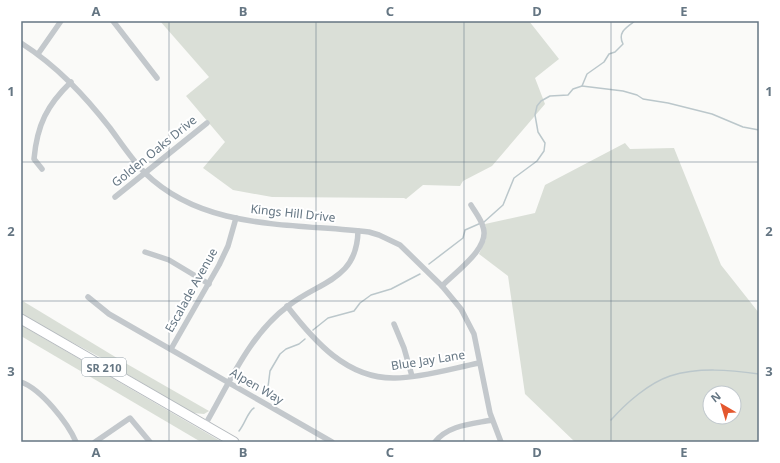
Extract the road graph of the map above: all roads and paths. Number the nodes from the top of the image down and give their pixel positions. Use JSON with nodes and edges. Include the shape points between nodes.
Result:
{"nodes":[{"id":1,"x":61,"y":21,"type":"edge"},
{"id":2,"x":113,"y":21,"type":"edge"},
{"id":3,"x":21,"y":43,"type":"edge"},
{"id":4,"x":38,"y":54,"type":"junction"},
{"id":5,"x":157,"y":78,"type":"dead end"},
{"id":6,"x":71,"y":82,"type":"junction"},
{"id":7,"x":207,"y":123,"type":"dead end"},
{"id":8,"x":42,"y":169,"type":"dead end"},
{"id":9,"x":145,"y":173,"type":"junction"},
{"id":10,"x":115,"y":197,"type":"dead end"},
{"id":11,"x":471,"y":205,"type":"dead end"},
{"id":12,"x":236,"y":218,"type":"junction"},
{"id":13,"x":358,"y":230,"type":"junction"},
{"id":14,"x":145,"y":252,"type":"dead end"},
{"id":15,"x":209,"y":284,"type":"junction"},
{"id":16,"x":442,"y":286,"type":"junction"},
{"id":17,"x":88,"y":297,"type":"dead end"},
{"id":18,"x":288,"y":306,"type":"junction"},
{"id":19,"x":21,"y":319,"type":"edge"},
{"id":20,"x":394,"y":324,"type":"dead end"},
{"id":21,"x":171,"y":349,"type":"junction"},
{"id":22,"x":480,"y":363,"type":"junction"},
{"id":23,"x":412,"y":376,"type":"junction"},
{"id":24,"x":21,"y":382,"type":"edge"},
{"id":25,"x":230,"y":383,"type":"junction"},
{"id":26,"x":492,"y":420,"type":"junction"},
{"id":27,"x":205,"y":425,"type":"junction"},
{"id":28,"x":76,"y":442,"type":"edge"},
{"id":29,"x":95,"y":442,"type":"edge"},
{"id":30,"x":150,"y":442,"type":"edge"},
{"id":31,"x":234,"y":442,"type":"edge"},
{"id":32,"x":332,"y":442,"type":"edge"},
{"id":33,"x":435,"y":442,"type":"edge"},
{"id":34,"x":501,"y":442,"type":"edge"}],
"edges":[{"from":1,"to":4,"type":"street"},
{"from":2,"to":5,"type":"street"},
{"from":3,"to":4,"type":"street","name":"Kings Hill Drive"},
{"from":4,"to":6,"type":"street","name":"Kings Hill Drive"},
{"from":6,"to":8,"type":"street","via":[[52,101],[43,118],[34,159]]},
{"from":6,"to":9,"type":"street","name":"Kings Hill Drive"},
{"from":7,"to":9,"type":"street","name":"Golden Oaks Drive"},
{"from":9,"to":10,"type":"street","name":"Golden Oaks Drive"},
{"from":9,"to":12,"type":"street","name":"Kings Hill Drive","via":[[168,192],[183,200]]},
{"from":11,"to":16,"type":"street","via":[[484,227],[483,237],[474,254]]},
{"from":12,"to":13,"type":"street","name":"Kings Hill Drive","via":[[284,225]]},
{"from":12,"to":15,"type":"street","name":"Escalade Avenue","via":[[228,246]]},
{"from":13,"to":16,"type":"street","name":"Kings Hill Drive","via":[[379,235],[400,246]]},
{"from":13,"to":18,"type":"street","via":[[356,249],[347,268]]},
{"from":14,"to":15,"type":"street","via":[[169,260]]},
{"from":15,"to":21,"type":"street","name":"Escalade Avenue"},
{"from":16,"to":22,"type":"street","name":"Kings Hill Drive","via":[[468,321],[474,334]]},
{"from":17,"to":21,"type":"street","name":"Alpen Way","via":[[109,314]]},
{"from":18,"to":23,"type":"street","name":"Blue Jay Lane","via":[[315,341],[350,367],[379,377]]},
{"from":18,"to":25,"type":"street","via":[[256,339]]},
{"from":19,"to":27,"type":"main road","number":"SR 210"},
{"from":20,"to":23,"type":"street"},
{"from":21,"to":25,"type":"street","name":"Alpen Way"},
{"from":22,"to":23,"type":"street","name":"Blue Jay Lane"},
{"from":22,"to":26,"type":"street","name":"Kings Hill Drive"},
{"from":24,"to":28,"type":"street","via":[[32,387],[42,397],[69,429]]},
{"from":25,"to":27,"type":"street"},
{"from":25,"to":32,"type":"street","name":"Alpen Way"},
{"from":26,"to":33,"type":"street","via":[[451,429]]},
{"from":26,"to":34,"type":"street","name":"Kings Hill Drive"},
{"from":27,"to":31,"type":"main road","number":"SR 210"},
{"from":29,"to":30,"type":"street","via":[[130,418]]}]}
